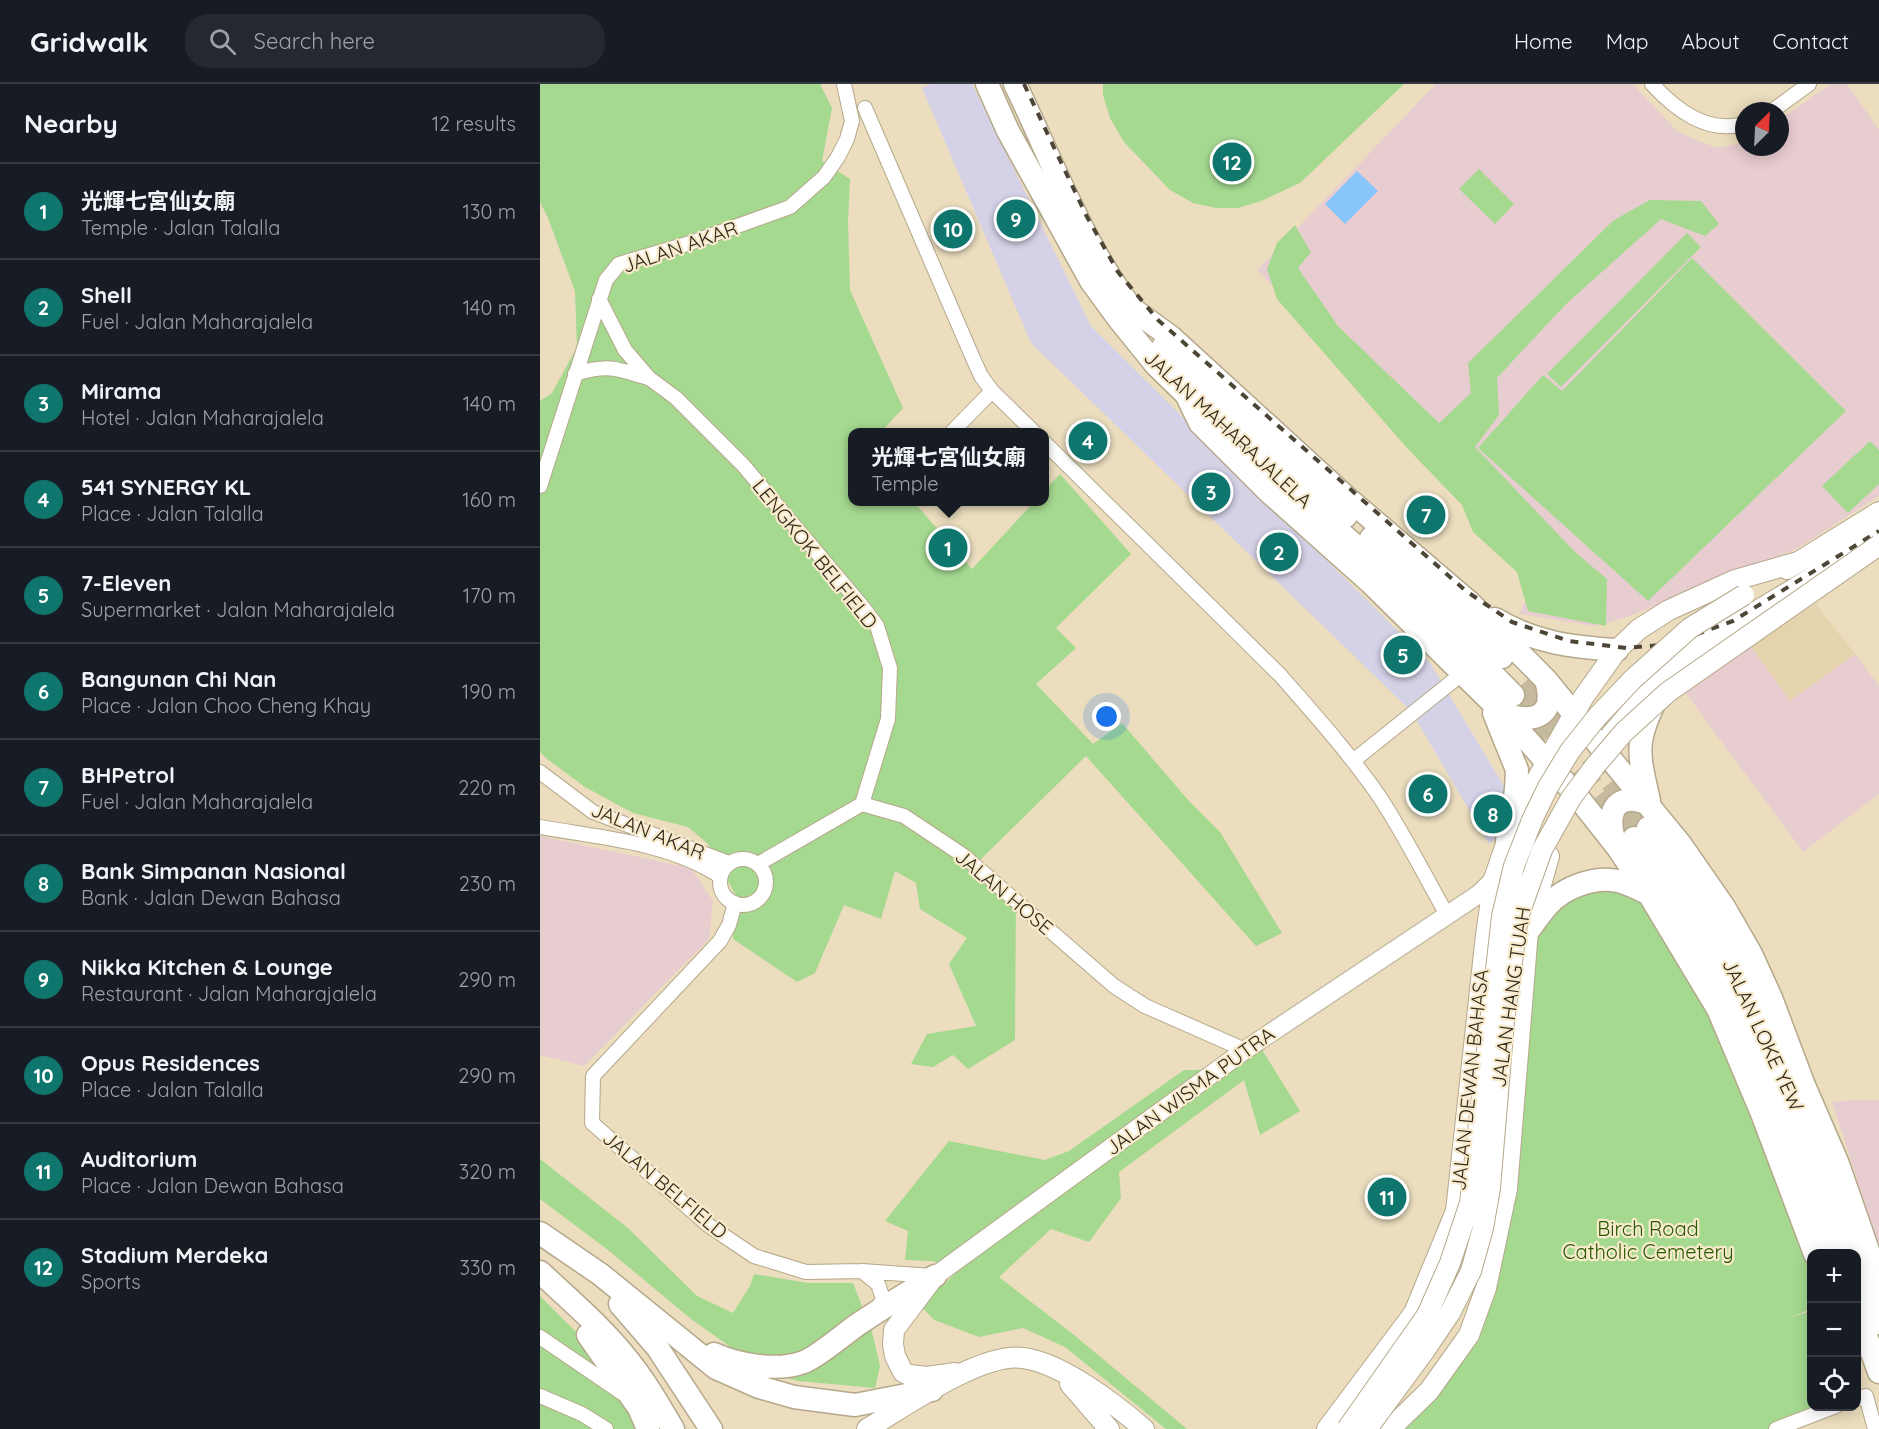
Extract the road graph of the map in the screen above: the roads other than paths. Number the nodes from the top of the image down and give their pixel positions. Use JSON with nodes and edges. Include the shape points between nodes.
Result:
{"nodes":[{"id":1,"x":844,"y":84,"type":"edge"},
{"id":2,"x":987,"y":84,"type":"edge"},
{"id":3,"x":1015,"y":84,"type":"edge"},
{"id":4,"x":1652,"y":84,"type":"edge"},
{"id":5,"x":1809,"y":84,"type":"edge"},
{"id":6,"x":1784,"y":102,"type":"edge"},
{"id":7,"x":865,"y":108,"type":"dead end"},
{"id":8,"x":1735,"y":126,"type":"edge"},
{"id":9,"x":599,"y":299,"type":"junction"},
{"id":10,"x":1131,"y":308,"type":"junction"},
{"id":11,"x":575,"y":374,"type":"junction"},
{"id":12,"x":649,"y":378,"type":"junction"},
{"id":13,"x":992,"y":391,"type":"junction"},
{"id":14,"x":1187,"y":396,"type":"junction"},
{"id":15,"x":956,"y":428,"type":"edge"},
{"id":16,"x":1030,"y":428,"type":"edge"},
{"id":17,"x":1049,"y":447,"type":"edge"},
{"id":18,"x":540,"y":486,"type":"edge"},
{"id":19,"x":1879,"y":512,"type":"edge"},
{"id":20,"x":1879,"y":534,"type":"edge"},
{"id":21,"x":1879,"y":545,"type":"edge"},
{"id":22,"x":1797,"y":562,"type":"junction"},
{"id":23,"x":1468,"y":602,"type":"junction"},
{"id":24,"x":1617,"y":650,"type":"junction"},
{"id":25,"x":1671,"y":671,"type":"junction"},
{"id":26,"x":1463,"y":673,"type":"junction"},
{"id":27,"x":1650,"y":692,"type":"junction"},
{"id":28,"x":1515,"y":694,"type":"junction"},
{"id":29,"x":1574,"y":712,"type":"junction"},
{"id":30,"x":1602,"y":747,"type":"junction"},
{"id":31,"x":1353,"y":761,"type":"junction"},
{"id":32,"x":1546,"y":762,"type":"junction"},
{"id":33,"x":540,"y":772,"type":"edge"},
{"id":34,"x":1577,"y":796,"type":"junction"},
{"id":35,"x":862,"y":804,"type":"junction"},
{"id":36,"x":1649,"y":804,"type":"junction"},
{"id":37,"x":540,"y":826,"type":"edge"},
{"id":38,"x":1633,"y":838,"type":"junction"},
{"id":39,"x":1507,"y":841,"type":"junction"},
{"id":40,"x":729,"y":863,"type":"junction"},
{"id":41,"x":758,"y":864,"type":"junction"},
{"id":42,"x":720,"y":876,"type":"junction"},
{"id":43,"x":1494,"y":879,"type":"junction"},
{"id":44,"x":1649,"y":894,"type":"junction"},
{"id":45,"x":735,"y":903,"type":"junction"},
{"id":46,"x":1448,"y":914,"type":"junction"},
{"id":47,"x":1489,"y":916,"type":"junction"},
{"id":48,"x":1528,"y":931,"type":"junction"},
{"id":49,"x":1245,"y":1050,"type":"junction"},
{"id":50,"x":540,"y":1234,"type":"edge"},
{"id":51,"x":1813,"y":1249,"type":"edge"},
{"id":52,"x":1834,"y":1249,"type":"edge"},
{"id":53,"x":1852,"y":1249,"type":"edge"},
{"id":54,"x":862,"y":1271,"type":"junction"},
{"id":55,"x":540,"y":1272,"type":"edge"},
{"id":56,"x":935,"y":1276,"type":"junction"},
{"id":57,"x":1879,"y":1281,"type":"edge"},
{"id":58,"x":540,"y":1283,"type":"edge"},
{"id":59,"x":1861,"y":1293,"type":"edge"},
{"id":60,"x":873,"y":1315,"type":"junction"},
{"id":61,"x":1864,"y":1318,"type":"edge"},
{"id":62,"x":540,"y":1337,"type":"edge"},
{"id":63,"x":680,"y":1338,"type":"junction"},
{"id":64,"x":1057,"y":1368,"type":"junction"},
{"id":65,"x":968,"y":1371,"type":"junction"},
{"id":66,"x":1879,"y":1372,"type":"edge"},
{"id":67,"x":1089,"y":1388,"type":"junction"},
{"id":68,"x":932,"y":1390,"type":"junction"},
{"id":69,"x":540,"y":1396,"type":"edge"},
{"id":70,"x":1861,"y":1398,"type":"edge"},
{"id":71,"x":1346,"y":1405,"type":"junction"},
{"id":72,"x":639,"y":1408,"type":"junction"},
{"id":73,"x":1825,"y":1411,"type":"edge"},
{"id":74,"x":606,"y":1429,"type":"edge"},
{"id":75,"x":648,"y":1429,"type":"edge"},
{"id":76,"x":673,"y":1429,"type":"edge"},
{"id":77,"x":711,"y":1429,"type":"edge"},
{"id":78,"x":867,"y":1429,"type":"edge"},
{"id":79,"x":1109,"y":1429,"type":"edge"},
{"id":80,"x":1126,"y":1429,"type":"edge"},
{"id":81,"x":1144,"y":1429,"type":"edge"},
{"id":82,"x":1327,"y":1429,"type":"edge"},
{"id":83,"x":1347,"y":1429,"type":"edge"},
{"id":84,"x":1367,"y":1429,"type":"edge"},
{"id":85,"x":1389,"y":1429,"type":"edge"},
{"id":86,"x":1776,"y":1429,"type":"edge"},
{"id":87,"x":1875,"y":1429,"type":"edge"}],
"edges":[{"from":1,"to":9,"type":"street","name":"JALAN AKAR","via":[[852,122],[847,139],[824,177],[807,193],[790,207],[750,223],[619,264],[606,280]]},
{"from":2,"to":14,"type":"main road","name":"JALAN MAHARAJALELA","via":[[1091,281],[1156,365]]},
{"from":3,"to":10,"type":"main road","name":"JALAN MAHARAJALELA","via":[[1083,229]]},
{"from":4,"to":8,"type":"street","via":[[1691,117],[1716,127]]},
{"from":5,"to":6,"type":"street"},
{"from":7,"to":13,"type":"street","via":[[972,356]]},
{"from":9,"to":11,"type":"street","name":"JALAN AKAR"},
{"from":9,"to":12,"type":"street","name":"LENGKOK BELFIELD","via":[[625,350]]},
{"from":10,"to":23,"type":"main road","via":[[1171,337]]},
{"from":10,"to":28,"type":"main road","name":"JALAN MAHARAJALELA","via":[[1182,368],[1248,431],[1436,594]]},
{"from":11,"to":12,"type":"street","name":"LENGKOK BELFIELD","via":[[597,367],[618,368]]},
{"from":11,"to":18,"type":"street","name":"JALAN AKAR"},
{"from":12,"to":35,"type":"street","name":"LENGKOK BELFIELD","via":[[676,398],[743,465],[877,626],[890,668],[888,719]]},
{"from":13,"to":15,"type":"street"},
{"from":13,"to":16,"type":"street"},
{"from":14,"to":26,"type":"main road","via":[[1200,423]]},
{"from":14,"to":28,"type":"main road","name":"JALAN MAHARAJALELA","via":[[1431,612]]},
{"from":17,"to":31,"type":"street","via":[[1280,675]]},
{"from":19,"to":22,"type":"main road","name":"JALAN HANG TUAH"},
{"from":20,"to":25,"type":"main road","via":[[1700,645]]},
{"from":21,"to":84,"type":"main road","name":"JALAN HANG TUAH","bridge":true,"via":[[1668,692],[1624,732],[1571,798],[1542,850],[1518,917],[1504,1021],[1490,1188],[1484,1228],[1471,1270],[1444,1322]]},
{"from":22,"to":24,"type":"main road","name":"JALAN HANG TUAH","via":[[1735,580],[1669,610],[1639,628]]},
{"from":22,"to":83,"type":"main road","name":"JALAN HANG TUAH","bridge":true,"via":[[1690,628],[1604,710],[1570,751],[1548,787],[1514,866],[1502,916],[1470,1203],[1427,1315]]},
{"from":23,"to":24,"type":"main road","via":[[1528,636]]},
{"from":23,"to":28,"type":"main road"},
{"from":24,"to":27,"type":"main road","via":[[1606,690],[1611,698],[1630,702]]},
{"from":24,"to":29,"type":"main road","name":"JALAN HANG TUAH"},
{"from":25,"to":27,"type":"main road"},
{"from":25,"to":36,"type":"main road","via":[[1642,736]]},
{"from":26,"to":28,"type":"main road"},
{"from":26,"to":31,"type":"street"},
{"from":27,"to":30,"type":"main road"},
{"from":28,"to":29,"type":"main road"},
{"from":28,"to":32,"type":"main road"},
{"from":28,"to":39,"type":"main road","via":[[1516,790]]},
{"from":29,"to":30,"type":"main road"},
{"from":29,"to":32,"type":"main road","name":"JALAN DEWAN BAHASA"},
{"from":30,"to":34,"type":"main road"},
{"from":30,"to":36,"type":"main road"},
{"from":31,"to":46,"type":"street","via":[[1391,815]]},
{"from":32,"to":34,"type":"main road"},
{"from":32,"to":39,"type":"main road","name":"JALAN DEWAN BAHASA"},
{"from":33,"to":40,"type":"street","name":"JALAN AKAR","via":[[594,812]]},
{"from":34,"to":38,"type":"main road"},
{"from":34,"to":48,"type":"main road","via":[[1552,848]]},
{"from":35,"to":41,"type":"street"},
{"from":35,"to":49,"type":"street","name":"JALAN HOSE","via":[[904,816],[964,856],[1114,986],[1145,1006]]},
{"from":36,"to":38,"type":"main road","via":[[1632,799],[1622,801],[1611,814],[1612,833]]},
{"from":36,"to":57,"type":"main road","via":[[1724,907],[1750,954],[1838,1164]]},
{"from":37,"to":42,"type":"street","via":[[671,852]]},
{"from":38,"to":44,"type":"main road"},
{"from":38,"to":52,"type":"main road","name":"JALAN LOKE YEW","via":[[1698,937],[1739,1017]]},
{"from":38,"to":53,"type":"main road","name":"JALAN LOKE YEW","via":[[1688,887],[1721,944],[1757,1015]]},
{"from":39,"to":43,"type":"main road","name":"JALAN DEWAN BAHASA"},
{"from":40,"to":41,"type":"street","via":[[746,859]]},
{"from":40,"to":42,"type":"street"},
{"from":41,"to":45,"type":"street","via":[[766,878],[763,893],[750,903]]},
{"from":42,"to":45,"type":"street","via":[[724,895]]},
{"from":43,"to":46,"type":"street","name":"JALAN WISMA PUTRA"},
{"from":43,"to":47,"type":"main road","name":"JALAN DEWAN BAHASA"},
{"from":44,"to":48,"type":"main road","via":[[1616,880],[1571,888],[1549,903]]},
{"from":44,"to":51,"type":"main road","via":[[1718,1009]]},
{"from":45,"to":54,"type":"street","name":"JALAN BELFIELD","via":[[720,941],[593,1076],[592,1123],[708,1225],[754,1256],[806,1272]]},
{"from":46,"to":47,"type":"street"},
{"from":46,"to":49,"type":"street","name":"JALAN WISMA PUTRA"},
{"from":47,"to":71,"type":"main road","name":"JALAN DEWAN BAHASA","via":[[1456,1211],[1414,1313]]},
{"from":48,"to":85,"type":"main road","via":[[1507,1189],[1489,1277],[1468,1335],[1429,1391]]},
{"from":49,"to":56,"type":"street","name":"JALAN WISMA PUTRA"},
{"from":50,"to":63,"type":"main road","via":[[600,1274]]},
{"from":50,"to":77,"type":"main road","via":[[624,1308],[657,1347]]},
{"from":54,"to":56,"type":"street","name":"JALAN BELFIELD"},
{"from":54,"to":60,"type":"street","via":[[878,1284],[883,1299]]},
{"from":55,"to":76,"type":"main road","via":[[628,1360]]},
{"from":56,"to":60,"type":"main road"},
{"from":56,"to":65,"type":"main road","via":[[894,1330],[895,1356],[903,1372],[917,1377]]},
{"from":58,"to":72,"type":"main road","via":[[595,1342]]},
{"from":59,"to":61,"type":"main road"},
{"from":60,"to":63,"type":"main road","via":[[805,1362],[786,1365],[744,1363]]},
{"from":61,"to":66,"type":"main road"},
{"from":62,"to":72,"type":"street"},
{"from":63,"to":68,"type":"main road","via":[[716,1368],[794,1397],[855,1405]]},
{"from":64,"to":65,"type":"main road","via":[[1022,1357]]},
{"from":64,"to":67,"type":"main road"},
{"from":64,"to":79,"type":"main road"},
{"from":65,"to":68,"type":"main road"},
{"from":67,"to":80,"type":"main road"},
{"from":67,"to":81,"type":"main road"},
{"from":68,"to":78,"type":"main road"},
{"from":69,"to":74,"type":"street"},
{"from":70,"to":87,"type":"street"},
{"from":71,"to":82,"type":"main road","name":"JALAN DEWAN BAHASA"},
{"from":71,"to":85,"type":"main road","via":[[1355,1402],[1368,1406],[1381,1415]]},
{"from":72,"to":75,"type":"main road"},
{"from":73,"to":86,"type":"street"}]}
